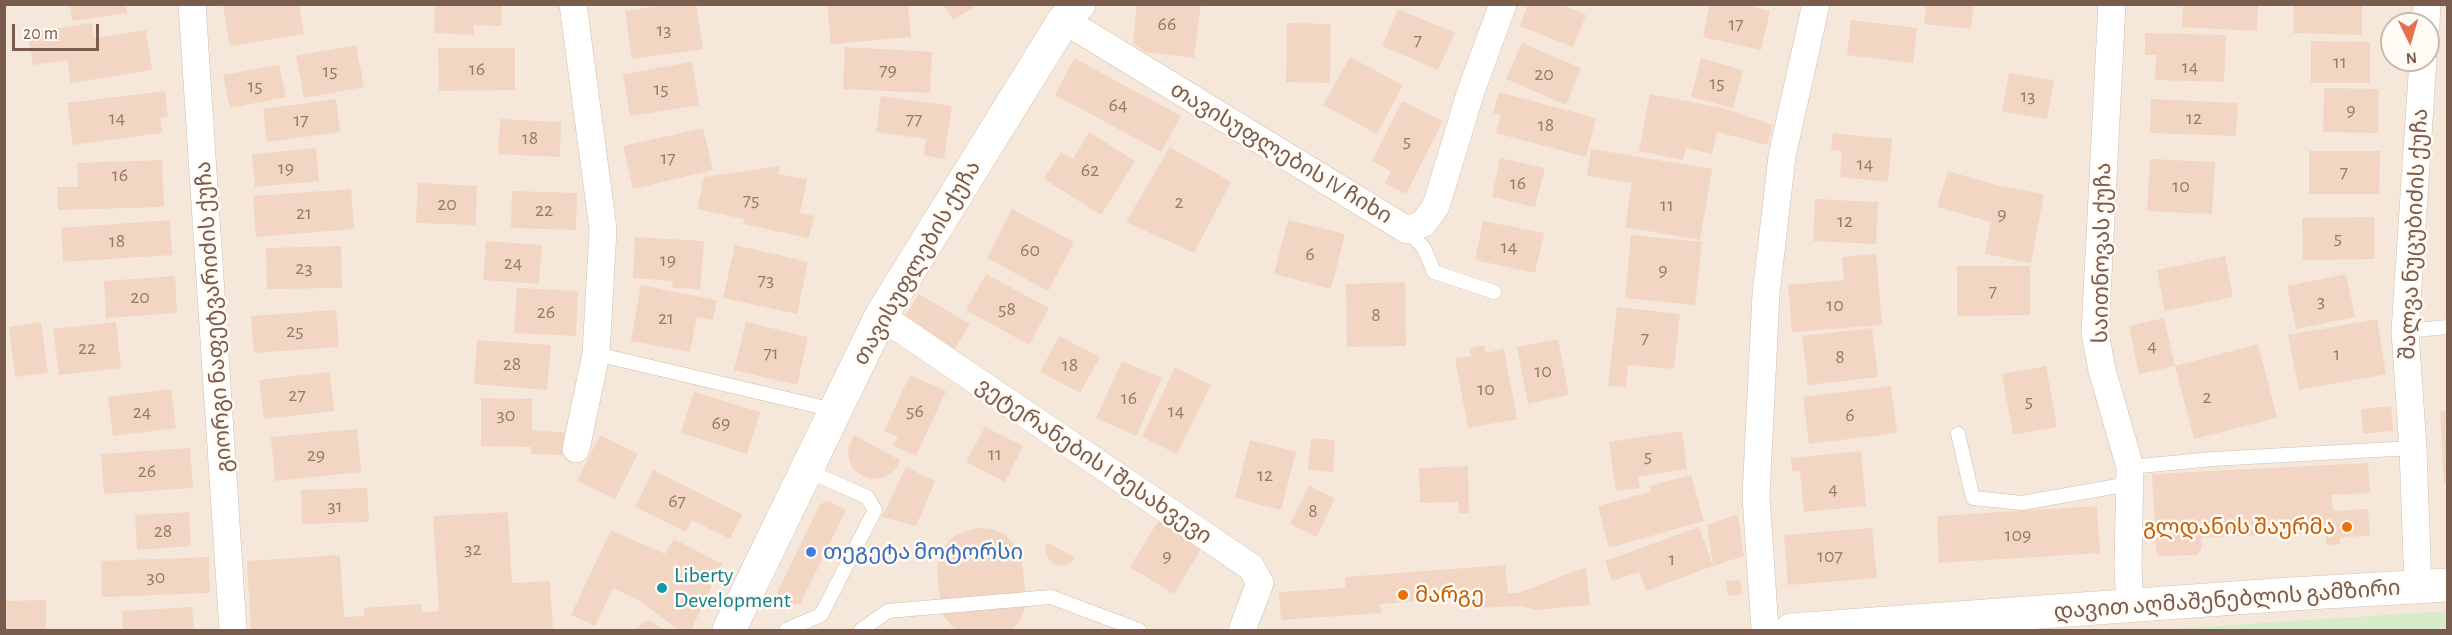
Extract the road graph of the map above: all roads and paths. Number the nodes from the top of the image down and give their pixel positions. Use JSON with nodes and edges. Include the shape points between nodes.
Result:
{"nodes":[{"id":1,"x":192,"y":4,"type":"edge"},
{"id":2,"x":573,"y":4,"type":"edge"},
{"id":3,"x":1503,"y":4,"type":"edge"},
{"id":4,"x":1816,"y":4,"type":"edge"},
{"id":5,"x":2112,"y":4,"type":"edge"},
{"id":6,"x":1071,"y":12,"type":"edge"},
{"id":7,"x":2422,"y":72,"type":"edge"},
{"id":8,"x":1407,"y":230,"type":"junction"},
{"id":9,"x":1494,"y":292,"type":"dead end"},
{"id":10,"x":880,"y":316,"type":"junction"},
{"id":11,"x":2448,"y":327,"type":"edge"},
{"id":12,"x":2405,"y":331,"type":"junction"},
{"id":13,"x":596,"y":354,"type":"junction"},
{"id":14,"x":834,"y":410,"type":"junction"},
{"id":15,"x":1958,"y":434,"type":"dead end"},
{"id":16,"x":2413,"y":448,"type":"junction"},
{"id":17,"x":576,"y":449,"type":"dead end"},
{"id":18,"x":808,"y":471,"type":"junction"},
{"id":19,"x":2130,"y":476,"type":"junction"},
{"id":20,"x":2433,"y":586,"type":"edge"},
{"id":21,"x":2130,"y":606,"type":"junction"},
{"id":22,"x":233,"y":630,"type":"edge"},
{"id":23,"x":729,"y":630,"type":"edge"},
{"id":24,"x":786,"y":630,"type":"edge"},
{"id":25,"x":861,"y":630,"type":"edge"},
{"id":26,"x":1139,"y":630,"type":"edge"},
{"id":27,"x":1242,"y":630,"type":"edge"},
{"id":28,"x":1765,"y":630,"type":"edge"},
{"id":29,"x":1791,"y":630,"type":"edge"}],
"edges":[{"from":1,"to":22,"type":"street","name":"გიორგი ნაფეტვარიძის ქუჩა"},
{"from":2,"to":13,"type":"street","via":[[603,229]]},
{"from":3,"to":8,"type":"street","name":"თავისუფლების IV ჩიხი","via":[[1436,206],[1424,223]]},
{"from":4,"to":28,"type":"street","via":[[1782,156],[1766,294],[1756,496]]},
{"from":5,"to":19,"type":"street","name":"საითნოვას ქუჩა","via":[[2096,333]]},
{"from":6,"to":8,"type":"street","name":"თავისუფლების IV ჩიხი"},
{"from":6,"to":10,"type":"street","name":"თავისუფლების ქუჩა"},
{"from":7,"to":12,"type":"street","name":"შალვა ნუცუბიძის ქუჩა"},
{"from":8,"to":9,"type":"lane","via":[[1424,248],[1434,272]]},
{"from":10,"to":14,"type":"street","name":"თავისუფლების ქუჩა"},
{"from":10,"to":27,"type":"street","name":"ვეტერანების I შესახვევი","via":[[1251,567],[1260,583]]},
{"from":11,"to":12,"type":"lane"},
{"from":12,"to":16,"type":"street","name":"შალვა ნუცუბიძის ქუჩა"},
{"from":13,"to":14,"type":"lane"},
{"from":13,"to":17,"type":"street"},
{"from":14,"to":18,"type":"street","name":"თავისუფლების ქუჩა"},
{"from":15,"to":19,"type":"lane","via":[[1973,498],[2022,503]]},
{"from":16,"to":19,"type":"lane","via":[[2212,459]]},
{"from":16,"to":20,"type":"street","name":"შალვა ნუცუბიძის ქუჩა"},
{"from":18,"to":23,"type":"street","name":"თავისუფლების ქუჩა"},
{"from":18,"to":24,"type":"lane","via":[[867,497],[875,510],[821,615]]},
{"from":19,"to":21,"type":"street","name":"საითნოვას ქუჩა"},
{"from":20,"to":21,"type":"street","name":"დავით აღმაშენებლის გამზირი"},
{"from":21,"to":29,"type":"street","name":"დავით აღმაშენებლის გამზირი"},
{"from":25,"to":26,"type":"lane","via":[[888,611],[1051,597]]}]}
